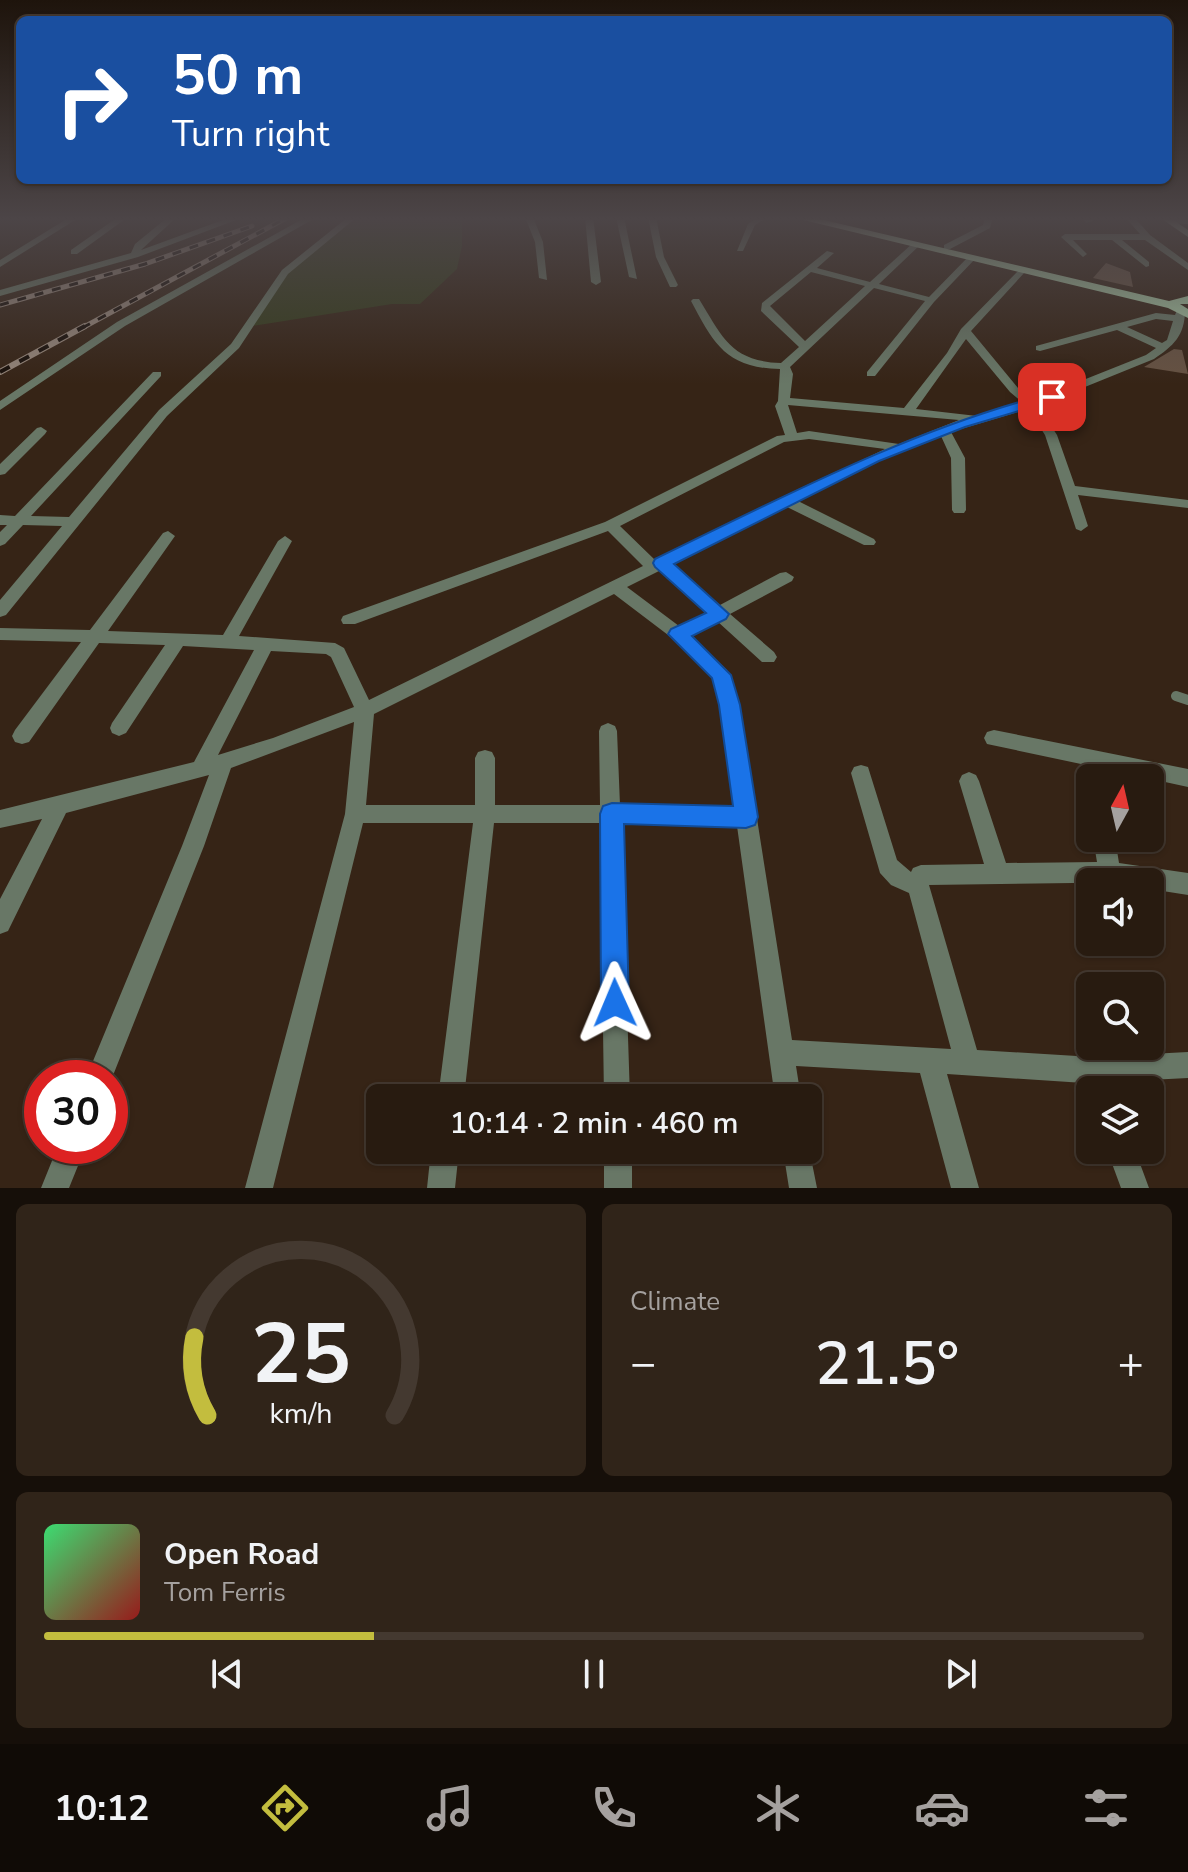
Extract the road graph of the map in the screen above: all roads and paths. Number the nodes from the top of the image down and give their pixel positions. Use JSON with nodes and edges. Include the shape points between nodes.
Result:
{"nodes":[{"id":1,"x":73,"y":272,"type":"edge"},
{"id":2,"x":214,"y":272,"type":"edge"},
{"id":3,"x":285,"y":272,"type":"edge"},
{"id":4,"x":543,"y":272,"type":"edge"},
{"id":5,"x":595,"y":272,"type":"edge"},
{"id":6,"x":633,"y":272,"type":"edge"},
{"id":7,"x":667,"y":272,"type":"edge"},
{"id":8,"x":805,"y":272,"type":"edge"},
{"id":9,"x":823,"y":272,"type":"edge"},
{"id":10,"x":886,"y":272,"type":"edge"},
{"id":11,"x":958,"y":272,"type":"edge"},
{"id":12,"x":1020,"y":272,"type":"edge"},
{"id":13,"x":1032,"y":272,"type":"edge"},
{"id":14,"x":1045,"y":272,"type":"edge"},
{"id":15,"x":634,"y":277,"type":"dead end"},
{"id":16,"x":544,"y":278,"type":"dead end"},
{"id":17,"x":596,"y":282,"type":"dead end"},
{"id":18,"x":673,"y":285,"type":"dead end"},
{"id":19,"x":872,"y":285,"type":"junction"},
{"id":20,"x":0,"y":293,"type":"edge"},
{"id":21,"x":931,"y":300,"type":"junction"},
{"id":22,"x":696,"y":301,"type":"dead end"},
{"id":23,"x":1181,"y":308,"type":"edge"},
{"id":24,"x":1116,"y":326,"type":"junction"},
{"id":25,"x":965,"y":331,"type":"junction"},
{"id":26,"x":804,"y":346,"type":"junction"},
{"id":27,"x":1040,"y":348,"type":"dead end"},
{"id":28,"x":1165,"y":348,"type":"junction"},
{"id":29,"x":784,"y":366,"type":"junction"},
{"id":30,"x":157,"y":374,"type":"dead end"},
{"id":31,"x":871,"y":374,"type":"dead end"},
{"id":32,"x":784,"y":401,"type":"junction"},
{"id":33,"x":1031,"y":405,"type":"junction"},
{"id":34,"x":0,"y":406,"type":"edge"},
{"id":35,"x":909,"y":410,"type":"junction"},
{"id":36,"x":978,"y":419,"type":"junction"},
{"id":37,"x":944,"y":430,"type":"junction"},
{"id":38,"x":41,"y":431,"type":"dead end"},
{"id":39,"x":792,"y":436,"type":"junction"},
{"id":40,"x":901,"y":447,"type":"junction"},
{"id":41,"x":0,"y":471,"type":"edge"},
{"id":42,"x":1070,"y":490,"type":"junction"},
{"id":43,"x":787,"y":501,"type":"junction"},
{"id":44,"x":1188,"y":504,"type":"edge"},
{"id":45,"x":959,"y":510,"type":"dead end"},
{"id":46,"x":0,"y":520,"type":"edge"},
{"id":47,"x":19,"y":521,"type":"junction"},
{"id":48,"x":74,"y":522,"type":"junction"},
{"id":49,"x":610,"y":525,"type":"junction"},
{"id":50,"x":1081,"y":526,"type":"dead end"},
{"id":51,"x":168,"y":536,"type":"dead end"},
{"id":52,"x":0,"y":541,"type":"edge"},
{"id":53,"x":285,"y":541,"type":"dead end"},
{"id":54,"x":869,"y":542,"type":"dead end"},
{"id":55,"x":658,"y":565,"type":"junction"},
{"id":56,"x":786,"y":577,"type":"dead end"},
{"id":57,"x":615,"y":586,"type":"junction"},
{"id":58,"x":0,"y":611,"type":"edge"},
{"id":59,"x":719,"y":614,"type":"junction"},
{"id":60,"x":349,"y":620,"type":"dead end"},
{"id":61,"x":0,"y":634,"type":"edge"},
{"id":62,"x":678,"y":634,"type":"junction"},
{"id":63,"x":94,"y":636,"type":"junction"},
{"id":64,"x":178,"y":639,"type":"junction"},
{"id":65,"x":227,"y":643,"type":"junction"},
{"id":66,"x":265,"y":645,"type":"junction"},
{"id":67,"x":768,"y":657,"type":"dead end"},
{"id":68,"x":1176,"y":696,"type":"dead end"},
{"id":69,"x":1188,"y":700,"type":"edge"},
{"id":70,"x":365,"y":710,"type":"junction"},
{"id":71,"x":119,"y":728,"type":"dead end"},
{"id":72,"x":608,"y":731,"type":"dead end"},
{"id":73,"x":22,"y":736,"type":"dead end"},
{"id":74,"x":994,"y":738,"type":"dead end"},
{"id":75,"x":485,"y":758,"type":"dead end"},
{"id":76,"x":1090,"y":758,"type":"junction"},
{"id":77,"x":213,"y":764,"type":"junction"},
{"id":78,"x":1091,"y":764,"type":"edge"},
{"id":79,"x":861,"y":773,"type":"dead end"},
{"id":80,"x":1188,"y":778,"type":"edge"},
{"id":81,"x":969,"y":781,"type":"dead end"},
{"id":82,"x":59,"y":806,"type":"junction"},
{"id":83,"x":355,"y":814,"type":"junction"},
{"id":84,"x":485,"y":814,"type":"junction"},
{"id":85,"x":612,"y":814,"type":"junction"},
{"id":86,"x":746,"y":817,"type":"junction"},
{"id":87,"x":0,"y":819,"type":"edge"},
{"id":88,"x":1076,"y":873,"type":"edge"},
{"id":89,"x":999,"y":875,"type":"junction"},
{"id":90,"x":1164,"y":880,"type":"edge"},
{"id":91,"x":1188,"y":884,"type":"edge"},
{"id":92,"x":918,"y":886,"type":"junction"},
{"id":93,"x":0,"y":923,"type":"edge"},
{"id":94,"x":781,"y":1052,"type":"junction"},
{"id":95,"x":106,"y":1060,"type":"edge"},
{"id":96,"x":930,"y":1062,"type":"junction"},
{"id":97,"x":967,"y":1062,"type":"junction"},
{"id":98,"x":1188,"y":1065,"type":"edge"},
{"id":99,"x":1121,"y":1076,"type":"edge"},
{"id":100,"x":1076,"y":1077,"type":"edge"},
{"id":101,"x":453,"y":1084,"type":"edge"},
{"id":102,"x":617,"y":1084,"type":"edge"},
{"id":103,"x":786,"y":1084,"type":"edge"},
{"id":104,"x":65,"y":1164,"type":"edge"},
{"id":105,"x":444,"y":1164,"type":"edge"},
{"id":106,"x":618,"y":1164,"type":"edge"},
{"id":107,"x":799,"y":1164,"type":"edge"},
{"id":108,"x":1126,"y":1164,"type":"edge"},
{"id":109,"x":55,"y":1188,"type":"edge"},
{"id":110,"x":259,"y":1188,"type":"edge"},
{"id":111,"x":441,"y":1188,"type":"edge"},
{"id":112,"x":618,"y":1188,"type":"edge"},
{"id":113,"x":803,"y":1188,"type":"edge"},
{"id":114,"x":965,"y":1188,"type":"edge"},
{"id":115,"x":1135,"y":1188,"type":"edge"}],
"edges":[{"from":1,"to":20,"type":"street"},
{"from":2,"to":34,"type":"street","via":[[111,330]]},
{"from":3,"to":48,"type":"street","via":[[235,346],[163,413]]},
{"from":4,"to":16,"type":"street"},
{"from":5,"to":17,"type":"street"},
{"from":6,"to":15,"type":"street"},
{"from":7,"to":18,"type":"street"},
{"from":8,"to":26,"type":"street","via":[[765,305]]},
{"from":9,"to":19,"type":"street"},
{"from":10,"to":19,"type":"street"},
{"from":11,"to":21,"type":"street"},
{"from":12,"to":25,"type":"street"},
{"from":13,"to":23,"type":"main road"},
{"from":14,"to":23,"type":"main road"},
{"from":19,"to":21,"type":"street"},
{"from":19,"to":26,"type":"street"},
{"from":21,"to":31,"type":"street"},
{"from":22,"to":29,"type":"street","via":[[722,347],[736,360]]},
{"from":23,"to":24,"type":"street"},
{"from":23,"to":28,"type":"street"},
{"from":24,"to":27,"type":"street"},
{"from":24,"to":28,"type":"street"},
{"from":25,"to":33,"type":"street"},
{"from":25,"to":35,"type":"street"},
{"from":26,"to":29,"type":"street"},
{"from":28,"to":33,"type":"street"},
{"from":29,"to":32,"type":"street"},
{"from":30,"to":47,"type":"street"},
{"from":32,"to":35,"type":"street"},
{"from":32,"to":39,"type":"street","via":[[781,406]]},
{"from":33,"to":36,"type":"street"},
{"from":33,"to":42,"type":"street","via":[[1054,441]]},
{"from":35,"to":36,"type":"street"},
{"from":36,"to":37,"type":"street"},
{"from":37,"to":40,"type":"street"},
{"from":37,"to":45,"type":"street","via":[[958,458]]},
{"from":38,"to":41,"type":"street"},
{"from":39,"to":40,"type":"street"},
{"from":39,"to":49,"type":"street"},
{"from":40,"to":43,"type":"street"},
{"from":42,"to":44,"type":"street"},
{"from":42,"to":50,"type":"street"},
{"from":43,"to":54,"type":"street"},
{"from":43,"to":55,"type":"street"},
{"from":46,"to":47,"type":"street"},
{"from":47,"to":48,"type":"street"},
{"from":47,"to":52,"type":"street"},
{"from":48,"to":58,"type":"street"},
{"from":49,"to":55,"type":"street"},
{"from":49,"to":60,"type":"street"},
{"from":51,"to":63,"type":"street"},
{"from":53,"to":65,"type":"street"},
{"from":55,"to":57,"type":"street"},
{"from":55,"to":59,"type":"street"},
{"from":56,"to":59,"type":"street"},
{"from":57,"to":62,"type":"street"},
{"from":57,"to":70,"type":"street"},
{"from":59,"to":62,"type":"street"},
{"from":59,"to":67,"type":"street"},
{"from":61,"to":63,"type":"street"},
{"from":62,"to":86,"type":"street","via":[[721,675]]},
{"from":63,"to":64,"type":"street"},
{"from":63,"to":73,"type":"street"},
{"from":64,"to":65,"type":"street"},
{"from":64,"to":71,"type":"street"},
{"from":65,"to":66,"type":"street"},
{"from":66,"to":70,"type":"street","via":[[335,650]]},
{"from":66,"to":77,"type":"street"},
{"from":68,"to":69,"type":"lane"},
{"from":70,"to":77,"type":"street","via":[[306,736]]},
{"from":70,"to":83,"type":"street"},
{"from":72,"to":85,"type":"street"},
{"from":74,"to":76,"type":"street"},
{"from":75,"to":84,"type":"street"},
{"from":76,"to":78,"type":"street"},
{"from":76,"to":80,"type":"street"},
{"from":77,"to":82,"type":"street"},
{"from":77,"to":95,"type":"street","via":[[193,846]]},
{"from":79,"to":92,"type":"street","via":[[888,866]]},
{"from":81,"to":89,"type":"street"},
{"from":82,"to":87,"type":"street"},
{"from":82,"to":93,"type":"street"},
{"from":83,"to":84,"type":"street"},
{"from":83,"to":110,"type":"street"},
{"from":84,"to":85,"type":"street"},
{"from":84,"to":101,"type":"street"},
{"from":85,"to":86,"type":"street"},
{"from":85,"to":102,"type":"street"},
{"from":86,"to":94,"type":"street"},
{"from":88,"to":89,"type":"street"},
{"from":89,"to":92,"type":"street","via":[[925,874]]},
{"from":90,"to":91,"type":"street"},
{"from":92,"to":97,"type":"street"},
{"from":94,"to":96,"type":"street"},
{"from":94,"to":103,"type":"street"},
{"from":96,"to":97,"type":"street"},
{"from":96,"to":114,"type":"street"},
{"from":97,"to":100,"type":"street"},
{"from":98,"to":99,"type":"street"},
{"from":104,"to":109,"type":"street"},
{"from":105,"to":111,"type":"street"},
{"from":106,"to":112,"type":"street"},
{"from":107,"to":113,"type":"street"},
{"from":108,"to":115,"type":"street"}]}
